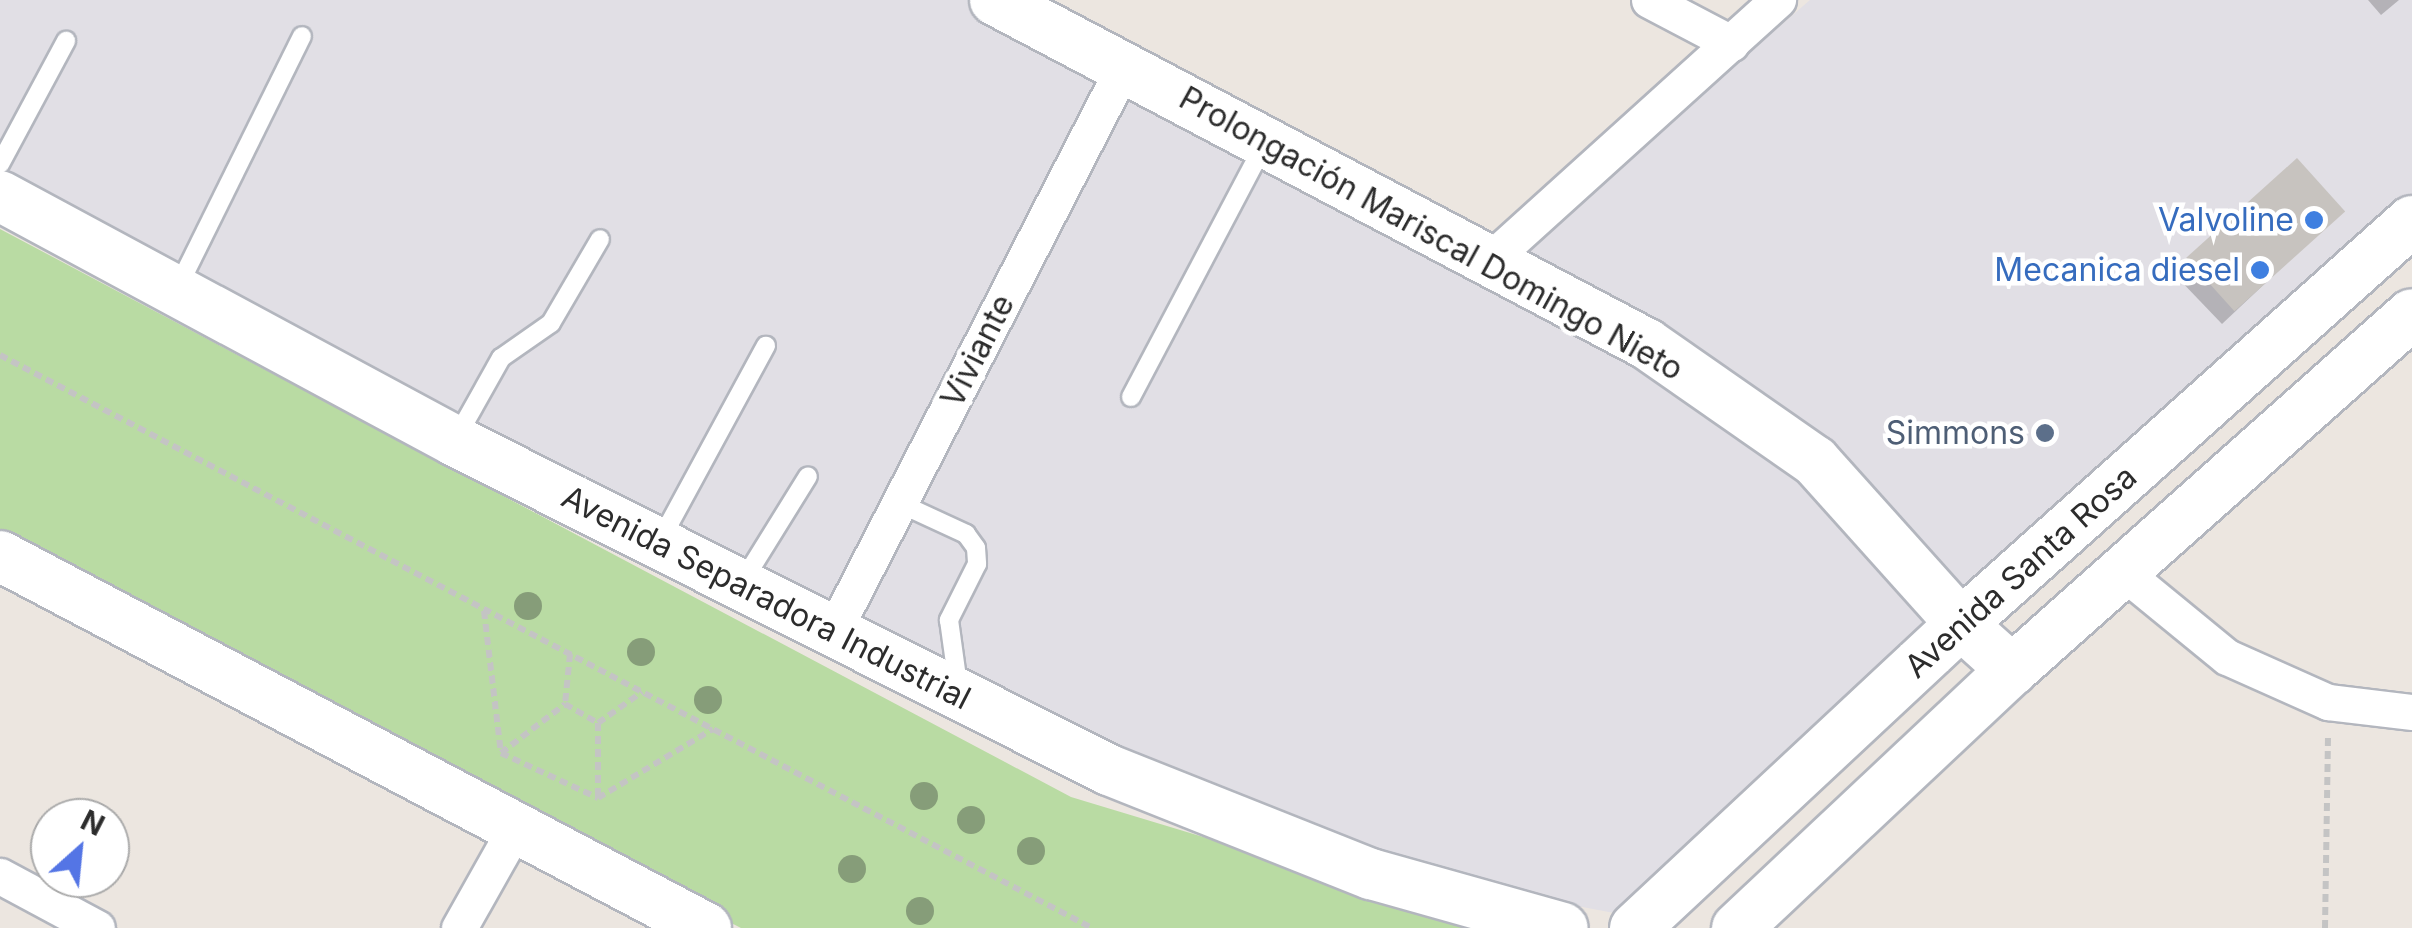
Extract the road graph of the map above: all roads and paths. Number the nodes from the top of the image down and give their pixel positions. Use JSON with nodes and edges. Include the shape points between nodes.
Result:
{"nodes":[{"id":1,"x":995,"y":0,"type":"edge"},
{"id":2,"x":1649,"y":0,"type":"edge"},
{"id":3,"x":1778,"y":0,"type":"edge"},
{"id":4,"x":302,"y":36,"type":"dead end"},
{"id":5,"x":66,"y":41,"type":"dead end"},
{"id":6,"x":1730,"y":43,"type":"junction"},
{"id":7,"x":1124,"y":68,"type":"junction"},
{"id":8,"x":1266,"y":142,"type":"junction"},
{"id":9,"x":0,"y":164,"type":"edge"},
{"id":10,"x":0,"y":196,"type":"edge"},
{"id":11,"x":2412,"y":221,"type":"edge"},
{"id":12,"x":600,"y":240,"type":"dead end"},
{"id":13,"x":1491,"y":260,"type":"junction"},
{"id":14,"x":174,"y":294,"type":"junction"},
{"id":15,"x":2412,"y":314,"type":"edge"},
{"id":16,"x":766,"y":346,"type":"dead end"},
{"id":17,"x":0,"y":355,"type":"edge"},
{"id":18,"x":1131,"y":396,"type":"dead end"},
{"id":19,"x":455,"y":440,"type":"junction"},
{"id":20,"x":808,"y":476,"type":"dead end"},
{"id":21,"x":900,"y":503,"type":"junction"},
{"id":22,"x":658,"y":543,"type":"junction"},
{"id":23,"x":0,"y":556,"type":"edge"},
{"id":24,"x":2123,"y":572,"type":"junction"},
{"id":25,"x":740,"y":586,"type":"junction"},
{"id":26,"x":484,"y":609,"type":"junction"},
{"id":27,"x":1961,"y":624,"type":"junction"},
{"id":28,"x":832,"y":634,"type":"junction"},
{"id":29,"x":570,"y":654,"type":"junction"},
{"id":30,"x":2012,"y":670,"type":"junction"},
{"id":31,"x":642,"y":692,"type":"junction"},
{"id":32,"x":960,"y":696,"type":"junction"},
{"id":33,"x":2328,"y":702,"type":"junction"},
{"id":34,"x":565,"y":704,"type":"junction"},
{"id":35,"x":2412,"y":712,"type":"edge"},
{"id":36,"x":598,"y":723,"type":"junction"},
{"id":37,"x":713,"y":729,"type":"junction"},
{"id":38,"x":501,"y":753,"type":"junction"},
{"id":39,"x":598,"y":798,"type":"junction"},
{"id":40,"x":513,"y":832,"type":"junction"},
{"id":41,"x":0,"y":876,"type":"edge"},
{"id":42,"x":97,"y":928,"type":"edge"},
{"id":43,"x":459,"y":928,"type":"edge"},
{"id":44,"x":706,"y":928,"type":"edge"},
{"id":45,"x":1092,"y":928,"type":"edge"},
{"id":46,"x":1563,"y":928,"type":"edge"},
{"id":47,"x":1635,"y":928,"type":"edge"},
{"id":48,"x":1737,"y":928,"type":"edge"},
{"id":49,"x":2324,"y":928,"type":"edge"}],
"edges":[{"from":1,"to":7,"type":"main road","name":"Prolongación Mariscal Domingo Nieto"},
{"from":2,"to":6,"type":"street"},
{"from":3,"to":6,"type":"street"},
{"from":4,"to":14,"type":"lane"},
{"from":5,"to":9,"type":"lane"},
{"from":6,"to":13,"type":"street"},
{"from":7,"to":8,"type":"main road","name":"Prolongación Mariscal Domingo Nieto"},
{"from":7,"to":21,"type":"street","name":"Viviante"},
{"from":8,"to":13,"type":"main road","name":"Prolongación Mariscal Domingo Nieto"},
{"from":8,"to":18,"type":"lane"},
{"from":10,"to":14,"type":"main road","name":"Avenida Separadora Industrial"},
{"from":11,"to":27,"type":"main road","name":"Avenida Santa Rosa"},
{"from":12,"to":19,"type":"lane","via":[[551,323],[500,358]]},
{"from":13,"to":27,"type":"main road","name":"Prolongación Mariscal Domingo Nieto","via":[[1647,344],[1815,461]]},
{"from":14,"to":19,"type":"main road","name":"Avenida Separadora Industrial"},
{"from":15,"to":24,"type":"main road","name":"Avenida Santa Rosa"},
{"from":16,"to":22,"type":"lane"},
{"from":17,"to":26,"type":"path"},
{"from":19,"to":22,"type":"main road","name":"Avenida Separadora Industrial"},
{"from":20,"to":25,"type":"lane"},
{"from":21,"to":28,"type":"street","name":"Viviante"},
{"from":21,"to":32,"type":"lane","via":[[966,534],[976,548],[977,564],[950,620]]},
{"from":22,"to":25,"type":"main road","name":"Avenida Separadora Industrial"},
{"from":23,"to":40,"type":"main road"},
{"from":24,"to":30,"type":"main road","name":"Avenida Santa Rosa"},
{"from":24,"to":33,"type":"street","via":[[2227,657]]},
{"from":25,"to":28,"type":"main road","name":"Avenida Separadora Industrial"},
{"from":26,"to":29,"type":"path"},
{"from":26,"to":38,"type":"path"},
{"from":27,"to":30,"type":"main road","name":"Prolongación Mariscal Domingo Nieto"},
{"from":27,"to":47,"type":"main road","name":"Avenida Santa Rosa"},
{"from":28,"to":32,"type":"main road","name":"Avenida Separadora Industrial"},
{"from":29,"to":31,"type":"path"},
{"from":29,"to":34,"type":"path"},
{"from":30,"to":48,"type":"main road","name":"Avenida Santa Rosa"},
{"from":31,"to":36,"type":"path"},
{"from":31,"to":37,"type":"path"},
{"from":32,"to":46,"type":"main road","name":"Avenida Separadora Industrial","via":[[1109,770],[1371,874]]},
{"from":33,"to":35,"type":"street"},
{"from":33,"to":49,"type":"path"},
{"from":34,"to":36,"type":"path"},
{"from":34,"to":38,"type":"path"},
{"from":36,"to":39,"type":"path"},
{"from":37,"to":39,"type":"path"},
{"from":37,"to":45,"type":"path"},
{"from":38,"to":39,"type":"path"},
{"from":40,"to":43,"type":"street"},
{"from":40,"to":44,"type":"main road"},
{"from":41,"to":42,"type":"street"}]}
